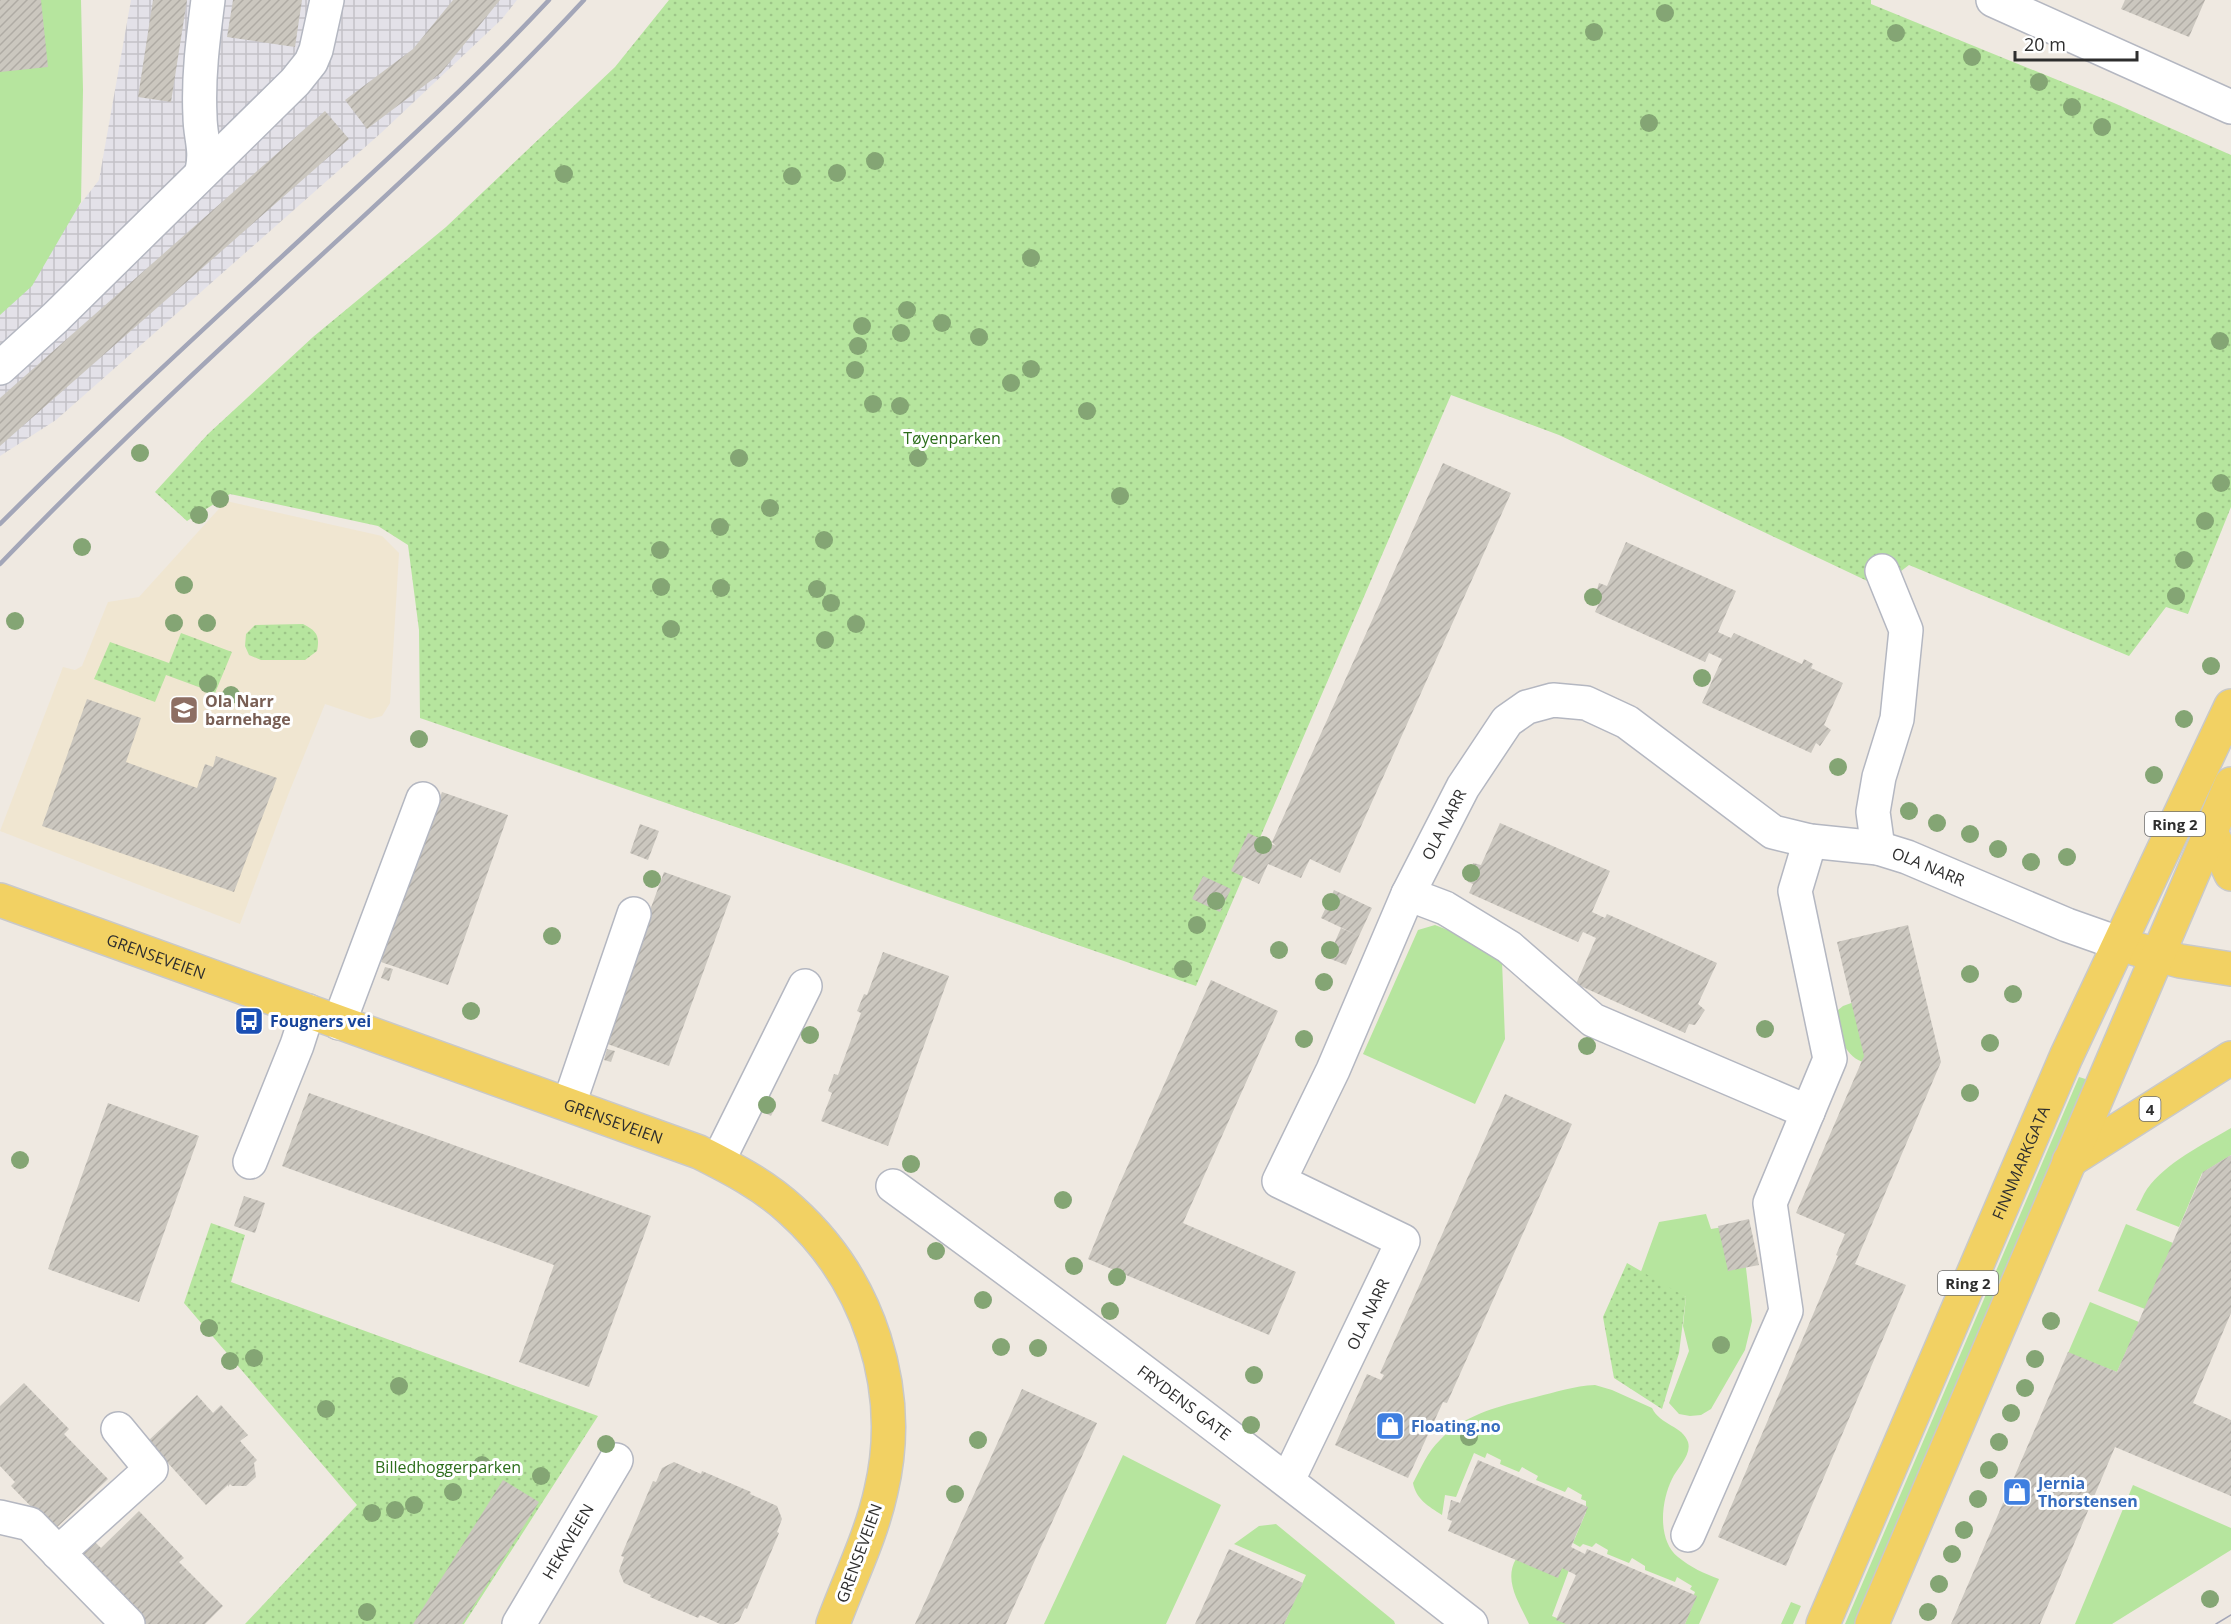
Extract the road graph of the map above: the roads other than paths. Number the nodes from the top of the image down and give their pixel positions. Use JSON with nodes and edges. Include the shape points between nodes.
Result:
{"nodes":[{"id":1,"x":208,"y":0,"type":"edge"},
{"id":2,"x":327,"y":0,"type":"edge"},
{"id":3,"x":1993,"y":0,"type":"edge"},
{"id":4,"x":2231,"y":107,"type":"edge"},
{"id":5,"x":202,"y":171,"type":"junction"},
{"id":6,"x":0,"y":368,"type":"edge"},
{"id":7,"x":1882,"y":571,"type":"dead end"},
{"id":8,"x":2231,"y":706,"type":"edge"},
{"id":9,"x":2231,"y":784,"type":"edge"},
{"id":10,"x":423,"y":799,"type":"dead end"},
{"id":11,"x":2211,"y":832,"type":"junction"},
{"id":12,"x":1810,"y":841,"type":"junction"},
{"id":13,"x":1878,"y":848,"type":"junction"},
{"id":14,"x":2231,"y":874,"type":"edge"},
{"id":15,"x":1408,"y":894,"type":"junction"},
{"id":16,"x":0,"y":900,"type":"edge"},
{"id":17,"x":634,"y":914,"type":"dead end"},
{"id":18,"x":2118,"y":943,"type":"junction"},
{"id":19,"x":2157,"y":957,"type":"junction"},
{"id":20,"x":2231,"y":969,"type":"edge"},
{"id":21,"x":805,"y":986,"type":"dead end"},
{"id":22,"x":308,"y":1011,"type":"junction"},
{"id":23,"x":339,"y":1023,"type":"junction"},
{"id":24,"x":2231,"y":1058,"type":"edge"},
{"id":25,"x":569,"y":1104,"type":"junction"},
{"id":26,"x":1808,"y":1112,"type":"junction"},
{"id":27,"x":718,"y":1161,"type":"junction"},
{"id":28,"x":2069,"y":1161,"type":"junction"},
{"id":29,"x":250,"y":1162,"type":"dead end"},
{"id":30,"x":892,"y":1186,"type":"dead end"},
{"id":31,"x":118,"y":1429,"type":"dead end"},
{"id":32,"x":616,"y":1460,"type":"dead end"},
{"id":33,"x":1288,"y":1480,"type":"junction"},
{"id":34,"x":0,"y":1517,"type":"edge"},
{"id":35,"x":1688,"y":1535,"type":"dead end"},
{"id":36,"x":58,"y":1553,"type":"junction"},
{"id":37,"x":128,"y":1624,"type":"edge"},
{"id":38,"x":519,"y":1624,"type":"edge"},
{"id":39,"x":833,"y":1624,"type":"edge"},
{"id":40,"x":1471,"y":1624,"type":"edge"},
{"id":41,"x":1823,"y":1624,"type":"edge"},
{"id":42,"x":1872,"y":1624,"type":"edge"}],
"edges":[{"from":1,"to":5,"type":"street","via":[[200,60],[200,117],[206,155]]},
{"from":2,"to":5,"type":"street","via":[[311,62],[273,106]]},
{"from":3,"to":4,"type":"street"},
{"from":5,"to":6,"type":"street"},
{"from":7,"to":13,"type":"street","via":[[1906,630],[1897,719],[1873,812]]},
{"from":8,"to":18,"type":"main road","name":"FINNMARKGATA","number":"Ring 2"},
{"from":9,"to":11,"type":"main road","number":"Ring 2"},
{"from":10,"to":23,"type":"street"},
{"from":11,"to":14,"type":"main road"},
{"from":11,"to":19,"type":"main road","number":"Ring 2"},
{"from":12,"to":13,"type":"street","name":"OLA NARR"},
{"from":12,"to":15,"type":"street","name":"OLA NARR","via":[[1773,832],[1627,722],[1586,703],[1553,700],[1527,707],[1507,720],[1463,787]]},
{"from":12,"to":26,"type":"street","via":[[1795,891],[1830,1059]]},
{"from":13,"to":18,"type":"street","name":"OLA NARR"},
{"from":15,"to":26,"type":"street","via":[[1445,908],[1509,947],[1593,1020]]},
{"from":15,"to":33,"type":"street","name":"OLA NARR","via":[[1333,1070],[1279,1181],[1403,1241]]},
{"from":16,"to":22,"type":"main road","name":"GRENSEVEIEN"},
{"from":17,"to":25,"type":"street"},
{"from":18,"to":19,"type":"main road"},
{"from":18,"to":41,"type":"main road","name":"FINNMARKGATA","number":"Ring 2"},
{"from":19,"to":20,"type":"main road"},
{"from":19,"to":28,"type":"main road","number":"Ring 2"},
{"from":21,"to":27,"type":"street"},
{"from":22,"to":23,"type":"main road","name":"GRENSEVEIEN"},
{"from":22,"to":29,"type":"street"},
{"from":23,"to":25,"type":"main road","name":"GRENSEVEIEN"},
{"from":24,"to":28,"type":"main road","number":"4"},
{"from":25,"to":27,"type":"main road","name":"GRENSEVEIEN"},
{"from":26,"to":35,"type":"street","via":[[1770,1203],[1786,1311]]},
{"from":27,"to":39,"type":"main road","name":"GRENSEVEIEN","via":[[748,1177],[791,1209],[826,1247],[854,1288],[873,1334],[884,1376],[889,1414],[888,1453],[881,1491]]},
{"from":28,"to":42,"type":"main road","number":"Ring 2"},
{"from":30,"to":33,"type":"street","name":"FRYDENS GATE"},
{"from":31,"to":36,"type":"street","via":[[151,1469]]},
{"from":32,"to":38,"type":"street","name":"HEKKVEIEN"},
{"from":33,"to":40,"type":"street","name":"FRYDENS GATE"},
{"from":34,"to":36,"type":"street","via":[[30,1524]]},
{"from":36,"to":37,"type":"street"}]}
